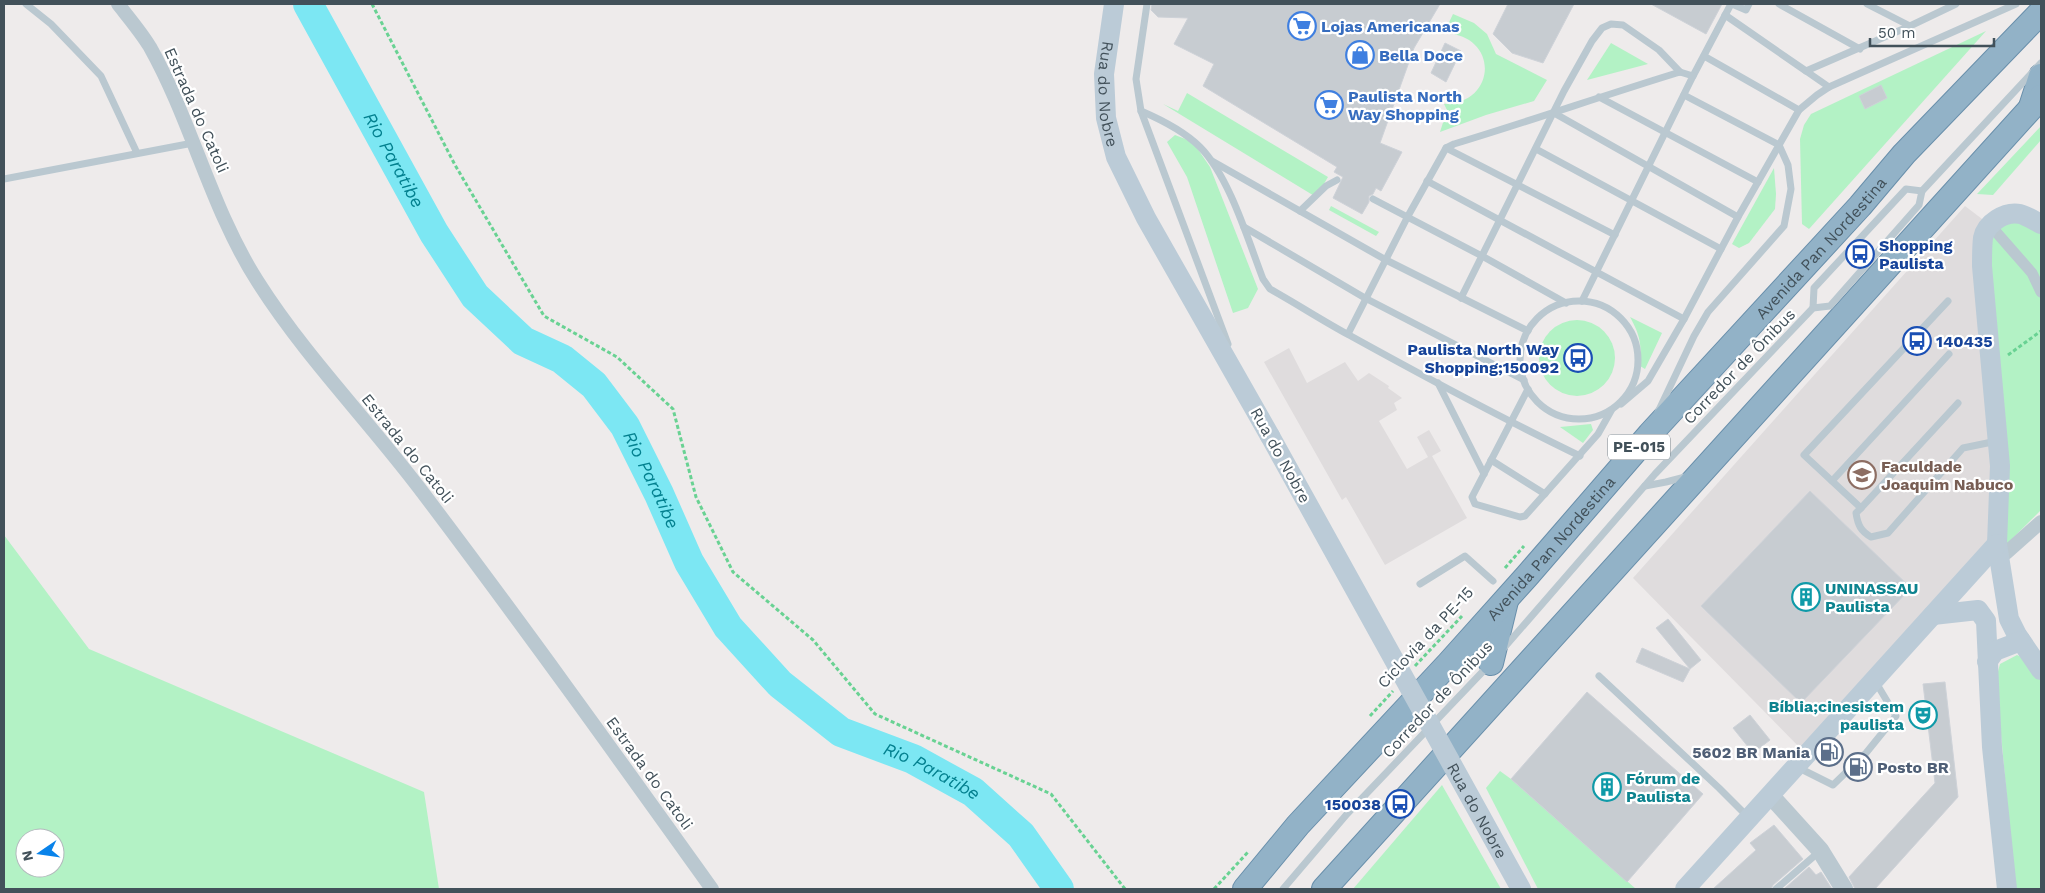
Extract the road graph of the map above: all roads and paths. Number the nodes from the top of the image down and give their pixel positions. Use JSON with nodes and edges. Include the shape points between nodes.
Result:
{"nodes":[{"id":1,"x":26,"y":4,"type":"edge"},
{"id":2,"x":118,"y":4,"type":"edge"},
{"id":3,"x":372,"y":4,"type":"edge"},
{"id":4,"x":1114,"y":4,"type":"edge"},
{"id":5,"x":1147,"y":4,"type":"edge"},
{"id":6,"x":1732,"y":4,"type":"edge"},
{"id":7,"x":1749,"y":4,"type":"edge"},
{"id":8,"x":1779,"y":4,"type":"edge"},
{"id":9,"x":1866,"y":4,"type":"edge"},
{"id":10,"x":1956,"y":4,"type":"edge"},
{"id":11,"x":2016,"y":4,"type":"edge"},
{"id":12,"x":2041,"y":12,"type":"edge"},
{"id":13,"x":1725,"y":15,"type":"junction"},
{"id":14,"x":1910,"y":26,"type":"junction"},
{"id":15,"x":1860,"y":49,"type":"junction"},
{"id":16,"x":1704,"y":56,"type":"junction"},
{"id":17,"x":2041,"y":63,"type":"edge"},
{"id":18,"x":1680,"y":72,"type":"junction"},
{"id":19,"x":1806,"y":72,"type":"junction"},
{"id":20,"x":1693,"y":76,"type":"junction"},
{"id":21,"x":2041,"y":76,"type":"edge"},
{"id":22,"x":1829,"y":87,"type":"junction"},
{"id":23,"x":1684,"y":95,"type":"junction"},
{"id":24,"x":1599,"y":96,"type":"junction"},
{"id":25,"x":2036,"y":102,"type":"edge"},
{"id":26,"x":1799,"y":110,"type":"junction"},
{"id":27,"x":1141,"y":111,"type":"junction"},
{"id":28,"x":1554,"y":114,"type":"junction"},
{"id":29,"x":1666,"y":131,"type":"junction"},
{"id":30,"x":193,"y":143,"type":"junction"},
{"id":31,"x":1779,"y":146,"type":"junction"},
{"id":32,"x":1446,"y":148,"type":"junction"},
{"id":33,"x":1536,"y":149,"type":"junction"},
{"id":34,"x":137,"y":153,"type":"junction"},
{"id":35,"x":1212,"y":161,"type":"junction"},
{"id":36,"x":1648,"y":167,"type":"junction"},
{"id":37,"x":4,"y":178,"type":"edge"},
{"id":38,"x":1338,"y":180,"type":"dead end"},
{"id":39,"x":1428,"y":180,"type":"junction"},
{"id":40,"x":1758,"y":182,"type":"junction"},
{"id":41,"x":1518,"y":184,"type":"junction"},
{"id":42,"x":1922,"y":191,"type":"junction"},
{"id":43,"x":1373,"y":199,"type":"dead end"},
{"id":44,"x":1631,"y":202,"type":"junction"},
{"id":45,"x":1300,"y":211,"type":"junction"},
{"id":46,"x":1408,"y":216,"type":"junction"},
{"id":47,"x":1738,"y":217,"type":"junction"},
{"id":48,"x":1500,"y":221,"type":"junction"},
{"id":49,"x":2041,"y":224,"type":"edge"},
{"id":50,"x":1990,"y":225,"type":"junction"},
{"id":51,"x":1243,"y":227,"type":"junction"},
{"id":52,"x":1615,"y":235,"type":"junction"},
{"id":53,"x":1721,"y":250,"type":"junction"},
{"id":54,"x":1482,"y":256,"type":"junction"},
{"id":55,"x":1386,"y":260,"type":"junction"},
{"id":56,"x":1597,"y":272,"type":"junction"},
{"id":57,"x":2041,"y":292,"type":"edge"},
{"id":58,"x":1366,"y":298,"type":"junction"},
{"id":59,"x":1461,"y":298,"type":"junction"},
{"id":60,"x":1582,"y":301,"type":"junction"},
{"id":61,"x":1948,"y":301,"type":"dead end"},
{"id":62,"x":1566,"y":303,"type":"junction"},
{"id":63,"x":1813,"y":308,"type":"junction"},
{"id":64,"x":1684,"y":319,"type":"junction"},
{"id":65,"x":1528,"y":331,"type":"junction"},
{"id":66,"x":2041,"y":331,"type":"edge"},
{"id":67,"x":1348,"y":334,"type":"junction"},
{"id":68,"x":1949,"y":354,"type":"dead end"},
{"id":69,"x":1991,"y":366,"type":"junction"},
{"id":70,"x":1524,"y":380,"type":"junction"},
{"id":71,"x":1438,"y":383,"type":"junction"},
{"id":72,"x":1528,"y":389,"type":"junction"},
{"id":73,"x":1245,"y":392,"type":"junction"},
{"id":74,"x":1958,"y":403,"type":"dead end"},
{"id":75,"x":1621,"y":404,"type":"junction"},
{"id":76,"x":1611,"y":410,"type":"junction"},
{"id":77,"x":1510,"y":423,"type":"junction"},
{"id":78,"x":1650,"y":434,"type":"junction"},
{"id":79,"x":1998,"y":440,"type":"junction"},
{"id":80,"x":1580,"y":456,"type":"junction"},
{"id":81,"x":1491,"y":460,"type":"junction"},
{"id":82,"x":1702,"y":472,"type":"junction"},
{"id":83,"x":1484,"y":474,"type":"junction"},
{"id":84,"x":1832,"y":481,"type":"junction"},
{"id":85,"x":1645,"y":486,"type":"junction"},
{"id":86,"x":1545,"y":494,"type":"junction"},
{"id":87,"x":1862,"y":508,"type":"junction"},
{"id":88,"x":2041,"y":522,"type":"edge"},
{"id":89,"x":1528,"y":541,"type":"dead end"},
{"id":90,"x":1997,"y":548,"type":"junction"},
{"id":91,"x":1420,"y":584,"type":"dead end"},
{"id":92,"x":1500,"y":590,"type":"junction"},
{"id":93,"x":1467,"y":610,"type":"dead end"},
{"id":94,"x":1933,"y":614,"type":"junction"},
{"id":95,"x":2021,"y":641,"type":"junction"},
{"id":96,"x":1987,"y":662,"type":"junction"},
{"id":97,"x":1491,"y":663,"type":"junction"},
{"id":98,"x":1412,"y":670,"type":"dead end"},
{"id":99,"x":2041,"y":670,"type":"edge"},
{"id":100,"x":1599,"y":676,"type":"dead end"},
{"id":101,"x":1874,"y":680,"type":"junction"},
{"id":102,"x":1399,"y":684,"type":"dead end"},
{"id":103,"x":1367,"y":719,"type":"dead end"},
{"id":104,"x":1797,"y":767,"type":"junction"},
{"id":105,"x":1771,"y":796,"type":"junction"},
{"id":106,"x":1750,"y":819,"type":"junction"},
{"id":107,"x":1252,"y":847,"type":"dead end"},
{"id":108,"x":1820,"y":850,"type":"junction"},
{"id":109,"x":1694,"y":887,"type":"edge"},
{"id":110,"x":712,"y":889,"type":"edge"},
{"id":111,"x":1125,"y":889,"type":"edge"},
{"id":112,"x":1214,"y":889,"type":"edge"},
{"id":113,"x":1245,"y":889,"type":"edge"},
{"id":114,"x":1284,"y":889,"type":"edge"},
{"id":115,"x":1324,"y":889,"type":"edge"},
{"id":116,"x":1521,"y":889,"type":"edge"},
{"id":117,"x":1776,"y":889,"type":"edge"},
{"id":118,"x":1844,"y":889,"type":"edge"},
{"id":119,"x":2007,"y":889,"type":"edge"}],
"edges":[{"from":1,"to":34,"type":"lane","via":[[51,24],[101,76]]},
{"from":2,"to":30,"type":"street","name":"Estrada do Catoli","via":[[152,50]]},
{"from":3,"to":111,"type":"path","via":[[455,165],[544,316],[617,357],[673,409],[696,497],[733,572],[813,640],[875,714],[1051,794]]},
{"from":4,"to":73,"type":"main road","name":"Rua do Nobre","via":[[1104,74],[1106,118],[1116,157],[1146,218]]},
{"from":5,"to":27,"type":"lane","via":[[1136,80]]},
{"from":6,"to":7,"type":"lane","via":[[1746,10]]},
{"from":6,"to":13,"type":"lane"},
{"from":8,"to":15,"type":"lane"},
{"from":9,"to":14,"type":"lane"},
{"from":10,"to":14,"type":"lane"},
{"from":11,"to":22,"type":"lane"},
{"from":12,"to":78,"type":"highway","name":"Avenida Pan Nordestina","number":"PE-015","via":[[1904,154]]},
{"from":13,"to":16,"type":"lane"},
{"from":13,"to":19,"type":"lane"},
{"from":14,"to":15,"type":"lane"},
{"from":15,"to":19,"type":"lane"},
{"from":16,"to":20,"type":"lane"},
{"from":16,"to":26,"type":"lane"},
{"from":17,"to":42,"type":"lane","name":"Corredor de Ônibus"},
{"from":18,"to":20,"type":"lane"},
{"from":18,"to":24,"type":"lane"},
{"from":18,"to":28,"type":"lane","via":[[1659,50],[1623,26],[1611,24],[1602,28],[1592,41]]},
{"from":19,"to":22,"type":"lane"},
{"from":20,"to":23,"type":"lane"},
{"from":21,"to":25,"type":"highway"},
{"from":22,"to":26,"type":"lane"},
{"from":23,"to":29,"type":"lane"},
{"from":23,"to":31,"type":"lane"},
{"from":24,"to":28,"type":"lane"},
{"from":24,"to":29,"type":"lane"},
{"from":25,"to":82,"type":"highway"},
{"from":26,"to":31,"type":"lane"},
{"from":27,"to":35,"type":"lane","via":[[1192,140]]},
{"from":27,"to":73,"type":"lane"},
{"from":28,"to":32,"type":"lane"},
{"from":28,"to":33,"type":"lane"},
{"from":28,"to":36,"type":"lane"},
{"from":29,"to":36,"type":"lane"},
{"from":29,"to":40,"type":"lane"},
{"from":30,"to":34,"type":"lane"},
{"from":30,"to":110,"type":"street","name":"Estrada do Catoli","via":[[234,238],[258,283],[418,487]]},
{"from":31,"to":40,"type":"lane"},
{"from":31,"to":78,"type":"lane","via":[[1788,165],[1791,189],[1784,226],[1708,312],[1660,406]]},
{"from":32,"to":39,"type":"lane"},
{"from":32,"to":41,"type":"lane"},
{"from":33,"to":41,"type":"lane"},
{"from":33,"to":44,"type":"lane"},
{"from":34,"to":37,"type":"lane"},
{"from":35,"to":45,"type":"lane"},
{"from":35,"to":51,"type":"lane"},
{"from":36,"to":44,"type":"lane"},
{"from":36,"to":47,"type":"lane"},
{"from":38,"to":45,"type":"lane","via":[[1326,186]]},
{"from":39,"to":46,"type":"lane"},
{"from":39,"to":48,"type":"lane"},
{"from":40,"to":47,"type":"lane"},
{"from":41,"to":48,"type":"lane"},
{"from":41,"to":52,"type":"lane"},
{"from":42,"to":63,"type":"lane","name":"Corredor de Ônibus","via":[[1919,205],[1830,306]]},
{"from":42,"to":63,"type":"lane","name":"Corredor de Ônibus","via":[[1906,189],[1846,253],[1814,288]]},
{"from":43,"to":46,"type":"lane"},
{"from":44,"to":52,"type":"lane"},
{"from":44,"to":53,"type":"lane"},
{"from":45,"to":55,"type":"lane"},
{"from":46,"to":54,"type":"lane"},
{"from":46,"to":55,"type":"lane"},
{"from":47,"to":53,"type":"lane"},
{"from":48,"to":54,"type":"lane"},
{"from":48,"to":56,"type":"lane"},
{"from":49,"to":50,"type":"main road","via":[[2020,214],[2011,214]]},
{"from":50,"to":57,"type":"street","via":[[2032,273]]},
{"from":50,"to":69,"type":"main road","via":[[1983,236],[1982,266]]},
{"from":51,"to":58,"type":"lane"},
{"from":51,"to":67,"type":"lane","via":[[1270,289]]},
{"from":52,"to":56,"type":"lane"},
{"from":53,"to":64,"type":"lane"},
{"from":54,"to":59,"type":"lane"},
{"from":54,"to":62,"type":"lane"},
{"from":55,"to":58,"type":"lane"},
{"from":55,"to":59,"type":"lane"},
{"from":56,"to":60,"type":"lane"},
{"from":56,"to":64,"type":"lane"},
{"from":58,"to":67,"type":"lane"},
{"from":58,"to":70,"type":"lane"},
{"from":59,"to":65,"type":"lane"},
{"from":60,"to":62,"type":"lane"},
{"from":60,"to":75,"type":"lane","via":[[1600,305],[1616,314],[1636,344],[1636,376]]},
{"from":61,"to":84,"type":"lane","via":[[1804,455]]},
{"from":62,"to":65,"type":"lane","via":[[1551,308]]},
{"from":63,"to":85,"type":"lane","name":"Corredor de Ônibus"},
{"from":64,"to":75,"type":"lane","via":[[1648,381]]},
{"from":65,"to":70,"type":"lane","via":[[1522,347]]},
{"from":66,"to":69,"type":"path"},
{"from":67,"to":71,"type":"lane"},
{"from":68,"to":84,"type":"lane"},
{"from":69,"to":79,"type":"main road"},
{"from":70,"to":72,"type":"lane"},
{"from":71,"to":77,"type":"lane"},
{"from":71,"to":83,"type":"lane"},
{"from":72,"to":76,"type":"lane","via":[[1546,409],[1572,419],[1599,416]]},
{"from":72,"to":77,"type":"lane"},
{"from":73,"to":116,"type":"main road","name":"Rua do Nobre","bridge":true},
{"from":74,"to":87,"type":"lane"},
{"from":75,"to":76,"type":"lane"},
{"from":76,"to":80,"type":"lane","via":[[1598,434]]},
{"from":77,"to":80,"type":"lane"},
{"from":77,"to":81,"type":"lane"},
{"from":78,"to":92,"type":"highway","name":"Avenida Pan Nordestina","number":"PE-015"},
{"from":79,"to":87,"type":"lane","via":[[1963,448],[1888,533],[1872,537],[1862,531],[1856,513]]},
{"from":79,"to":90,"type":"main road"},
{"from":80,"to":86,"type":"lane"},
{"from":81,"to":83,"type":"lane"},
{"from":81,"to":86,"type":"lane"},
{"from":82,"to":85,"type":"lane"},
{"from":82,"to":115,"type":"highway"},
{"from":83,"to":86,"type":"lane","via":[[1472,499],[1475,504],[1494,511],[1523,517]]},
{"from":84,"to":87,"type":"lane"},
{"from":85,"to":97,"type":"lane","name":"Corredor de Ônibus"},
{"from":88,"to":90,"type":"street","via":[[2006,553]]},
{"from":89,"to":92,"type":"path","name":"Ciclovia da PE-15"},
{"from":90,"to":94,"type":"main road"},
{"from":90,"to":95,"type":"main road","via":[[2009,619]]},
{"from":91,"to":92,"type":"lane","via":[[1465,556]]},
{"from":92,"to":97,"type":"highway"},
{"from":92,"to":113,"type":"highway","name":"Avenida Pan Nordestina","number":"PE-015"},
{"from":93,"to":98,"type":"path","name":"Ciclovia da PE-15"},
{"from":94,"to":96,"type":"main road","via":[[1978,610],[1986,622]]},
{"from":94,"to":101,"type":"main road"},
{"from":95,"to":96,"type":"main road","via":[[1995,650]]},
{"from":95,"to":99,"type":"main road"},
{"from":96,"to":119,"type":"main road","via":[[1992,748]]},
{"from":97,"to":114,"type":"lane","name":"Corredor de Ônibus","via":[[1347,814]]},
{"from":100,"to":106,"type":"lane"},
{"from":101,"to":104,"type":"main road"},
{"from":101,"to":104,"type":"lane","via":[[1896,716],[1866,753],[1833,785]]},
{"from":102,"to":103,"type":"path","name":"Ciclovia da PE-15"},
{"from":104,"to":105,"type":"main road"},
{"from":105,"to":106,"type":"main road"},
{"from":105,"to":108,"type":"street"},
{"from":106,"to":109,"type":"main road"},
{"from":107,"to":112,"type":"path"},
{"from":108,"to":117,"type":"lane"},
{"from":108,"to":118,"type":"street"}]}
